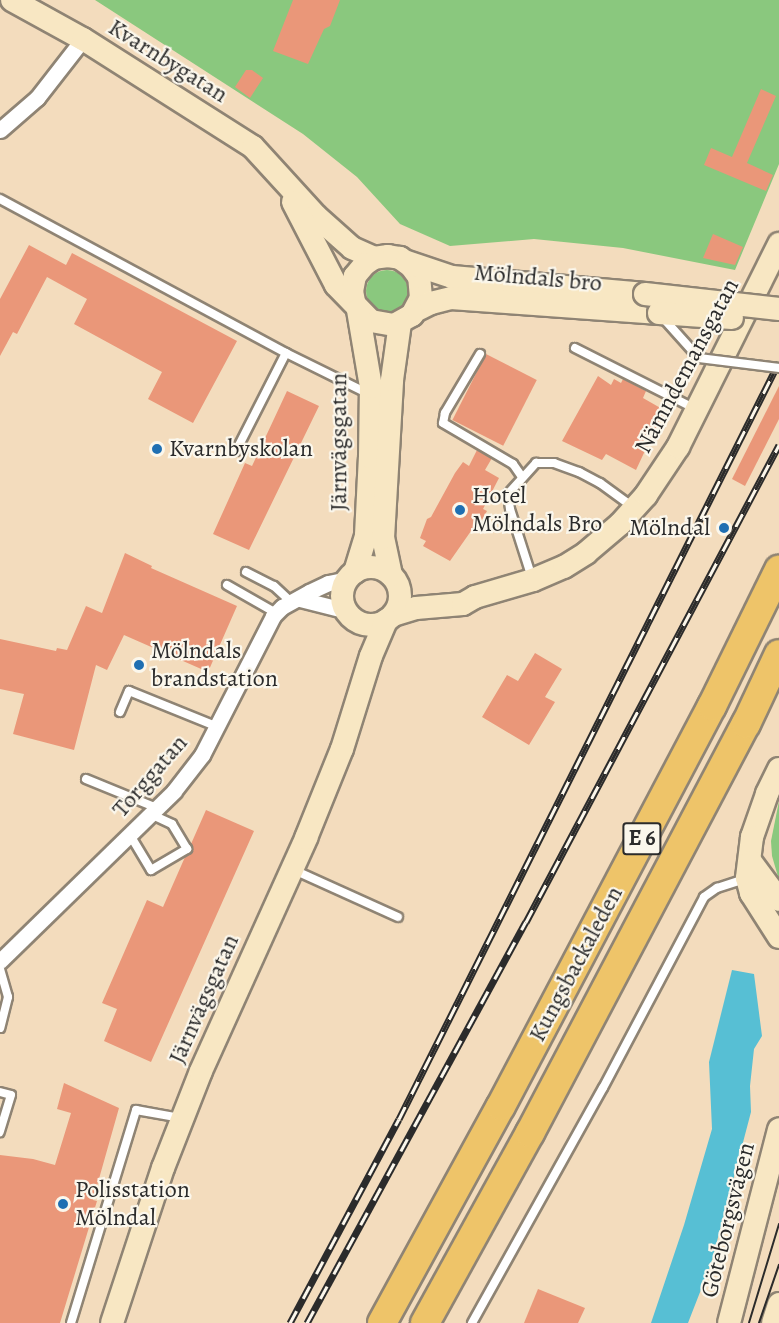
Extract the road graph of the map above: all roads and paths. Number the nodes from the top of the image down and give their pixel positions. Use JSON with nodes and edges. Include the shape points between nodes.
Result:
{"nodes":[{"id":1,"x":12,"y":0,"type":"edge"},
{"id":2,"x":83,"y":39,"type":"junction"},
{"id":3,"x":0,"y":130,"type":"edge"},
{"id":4,"x":283,"y":182,"type":"junction"},
{"id":5,"x":0,"y":199,"type":"edge"},
{"id":6,"x":779,"y":244,"type":"edge"},
{"id":7,"x":374,"y":258,"type":"junction"},
{"id":8,"x":406,"y":261,"type":"junction"},
{"id":9,"x":499,"y":292,"type":"junction"},
{"id":10,"x":645,"y":294,"type":"junction"},
{"id":11,"x":356,"y":305,"type":"junction"},
{"id":12,"x":779,"y":309,"type":"edge"},
{"id":13,"x":658,"y":313,"type":"junction"},
{"id":14,"x":407,"y":317,"type":"junction"},
{"id":15,"x":779,"y":323,"type":"edge"},
{"id":16,"x":575,"y":348,"type":"dead end"},
{"id":17,"x":286,"y":353,"type":"junction"},
{"id":18,"x":480,"y":354,"type":"dead end"},
{"id":19,"x":779,"y":368,"type":"edge"},
{"id":20,"x":371,"y":395,"type":"junction"},
{"id":21,"x":697,"y":409,"type":"junction"},
{"id":22,"x":236,"y":451,"type":"dead end"},
{"id":23,"x":522,"y":477,"type":"junction"},
{"id":24,"x":635,"y":508,"type":"junction"},
{"id":25,"x":779,"y":570,"type":"edge"},
{"id":26,"x":246,"y":572,"type":"dead end"},
{"id":27,"x":351,"y":576,"type":"junction"},
{"id":28,"x":394,"y":579,"type":"junction"},
{"id":29,"x":533,"y":580,"type":"junction"},
{"id":30,"x":228,"y":585,"type":"dead end"},
{"id":31,"x":475,"y":597,"type":"junction"},
{"id":32,"x":296,"y":601,"type":"junction"},
{"id":33,"x":276,"y":613,"type":"junction"},
{"id":34,"x":351,"y":615,"type":"junction"},
{"id":35,"x":389,"y":618,"type":"junction"},
{"id":36,"x":779,"y":654,"type":"edge"},
{"id":37,"x":779,"y":681,"type":"edge"},
{"id":38,"x":356,"y":702,"type":"junction"},
{"id":39,"x":120,"y":712,"type":"dead end"},
{"id":40,"x":746,"y":724,"type":"junction"},
{"id":41,"x":218,"y":727,"type":"junction"},
{"id":42,"x":779,"y":770,"type":"edge"},
{"id":43,"x":86,"y":778,"type":"dead end"},
{"id":44,"x":154,"y":811,"type":"junction"},
{"id":45,"x":130,"y":835,"type":"junction"},
{"id":46,"x":292,"y":869,"type":"junction"},
{"id":47,"x":753,"y":871,"type":"junction"},
{"id":48,"x":779,"y":900,"type":"edge"},
{"id":49,"x":398,"y":917,"type":"dead end"},
{"id":50,"x":779,"y":937,"type":"edge"},
{"id":51,"x":0,"y":961,"type":"edge"},
{"id":52,"x":0,"y":969,"type":"edge"},
{"id":53,"x":0,"y":1028,"type":"edge"},
{"id":54,"x":0,"y":1092,"type":"edge"},
{"id":55,"x":183,"y":1118,"type":"junction"},
{"id":56,"x":779,"y":1129,"type":"edge"},
{"id":57,"x":0,"y":1132,"type":"edge"},
{"id":58,"x":779,"y":1304,"type":"edge"},
{"id":59,"x":71,"y":1323,"type":"edge"},
{"id":60,"x":112,"y":1323,"type":"edge"},
{"id":61,"x":382,"y":1323,"type":"edge"},
{"id":62,"x":425,"y":1323,"type":"edge"},
{"id":63,"x":472,"y":1323,"type":"edge"},
{"id":64,"x":729,"y":1323,"type":"edge"},
{"id":65,"x":772,"y":1323,"type":"edge"}],
"edges":[{"from":1,"to":2,"type":"street","name":"Kvarnbygatan"},
{"from":2,"to":3,"type":"street","via":[[37,98]]},
{"from":2,"to":4,"type":"street","name":"Kvarnbygatan","via":[[253,147]]},
{"from":4,"to":7,"type":"street","name":"Kvarnbygatan","via":[[352,248]]},
{"from":4,"to":11,"type":"street","name":"Kvarnbygatan","via":[[336,285]]},
{"from":5,"to":17,"type":"lane"},
{"from":6,"to":21,"type":"street","name":"Nämndemansgatan"},
{"from":7,"to":8,"type":"street","via":[[388,256]]},
{"from":7,"to":11,"type":"street","via":[[355,276],[352,291]]},
{"from":8,"to":9,"type":"street","name":"Mölndals bro"},
{"from":8,"to":14,"type":"street","via":[[421,284],[421,298]]},
{"from":9,"to":10,"type":"street","name":"Mölndals bro"},
{"from":9,"to":13,"type":"street","name":"Mölndals bro"},
{"from":9,"to":14,"type":"street","name":"Mölndals bro","via":[[443,299]]},
{"from":10,"to":12,"type":"street","name":"Mölndals bro","bridge":true},
{"from":10,"to":13,"type":"lane"},
{"from":11,"to":14,"type":"street","via":[[376,324]]},
{"from":11,"to":20,"type":"street","name":"Järnvägsgatan"},
{"from":13,"to":15,"type":"street","name":"Mölndals bro","bridge":true},
{"from":13,"to":19,"type":"lane","bridge":true,"via":[[699,358]]},
{"from":14,"to":28,"type":"street","name":"Järnvägsgatan","via":[[392,380],[383,538]]},
{"from":16,"to":21,"type":"lane"},
{"from":17,"to":20,"type":"lane"},
{"from":17,"to":22,"type":"lane"},
{"from":18,"to":23,"type":"lane","via":[[443,423],[513,464]]},
{"from":20,"to":27,"type":"street","name":"Järnvägsgatan","via":[[366,535]]},
{"from":21,"to":24,"type":"street","name":"Nämndemansgatan","via":[[663,471]]},
{"from":23,"to":24,"type":"lane","via":[[536,463],[554,463],[600,483]]},
{"from":23,"to":29,"type":"lane","via":[[508,494]]},
{"from":24,"to":29,"type":"street","name":"Nämndemansgatan","via":[[586,553]]},
{"from":25,"to":61,"type":"highway","name":"Kungsbackaleden","number":"E 6","via":[[513,1085]]},
{"from":26,"to":32,"type":"lane"},
{"from":27,"to":28,"type":"street","via":[[373,567]]},
{"from":27,"to":32,"type":"street","name":"Torggatan"},
{"from":27,"to":34,"type":"street","via":[[343,595]]},
{"from":28,"to":31,"type":"street","name":"Nämndemansgatan","via":[[422,593],[462,592]]},
{"from":28,"to":35,"type":"street","via":[[400,600]]},
{"from":29,"to":31,"type":"street","name":"Nämndemansgatan"},
{"from":30,"to":33,"type":"lane"},
{"from":31,"to":35,"type":"street","name":"Nämndemansgatan","via":[[463,604],[416,608]]},
{"from":32,"to":33,"type":"street","name":"Torggatan"},
{"from":32,"to":34,"type":"street"},
{"from":33,"to":41,"type":"street","name":"Torggatan"},
{"from":34,"to":35,"type":"street","via":[[367,624]]},
{"from":34,"to":38,"type":"street","name":"Järnvägsgatan","via":[[360,652]]},
{"from":35,"to":38,"type":"street","name":"Järnvägsgatan"},
{"from":36,"to":40,"type":"highway","name":"Kungsbackaleden","number":"E 6"},
{"from":37,"to":40,"type":"highway"},
{"from":38,"to":46,"type":"street","name":"Järnvägsgatan","via":[[342,749]]},
{"from":39,"to":41,"type":"lane","via":[[129,691]]},
{"from":40,"to":62,"type":"highway","name":"Kungsbackaleden","number":"E 6"},
{"from":41,"to":44,"type":"street","name":"Torggatan","via":[[202,755]]},
{"from":42,"to":47,"type":"street","via":[[752,837]]},
{"from":43,"to":44,"type":"lane"},
{"from":44,"to":45,"type":"street","name":"Torggatan"},
{"from":44,"to":45,"type":"lane","via":[[172,824],[187,849],[151,870]]},
{"from":45,"to":51,"type":"street","name":"Torggatan"},
{"from":46,"to":49,"type":"lane"},
{"from":46,"to":55,"type":"street","name":"Järnvägsgatan"},
{"from":47,"to":48,"type":"street"},
{"from":47,"to":50,"type":"street","via":[[751,893]]},
{"from":47,"to":63,"type":"lane","via":[[704,897]]},
{"from":52,"to":53,"type":"lane","via":[[8,997]]},
{"from":54,"to":57,"type":"lane","via":[[11,1095]]},
{"from":55,"to":59,"type":"lane","via":[[136,1110]]},
{"from":55,"to":60,"type":"street","name":"Järnvägsgatan","via":[[143,1222]]},
{"from":56,"to":64,"type":"street","name":"Göteborgsvägen"},
{"from":58,"to":65,"type":"street"}]}
